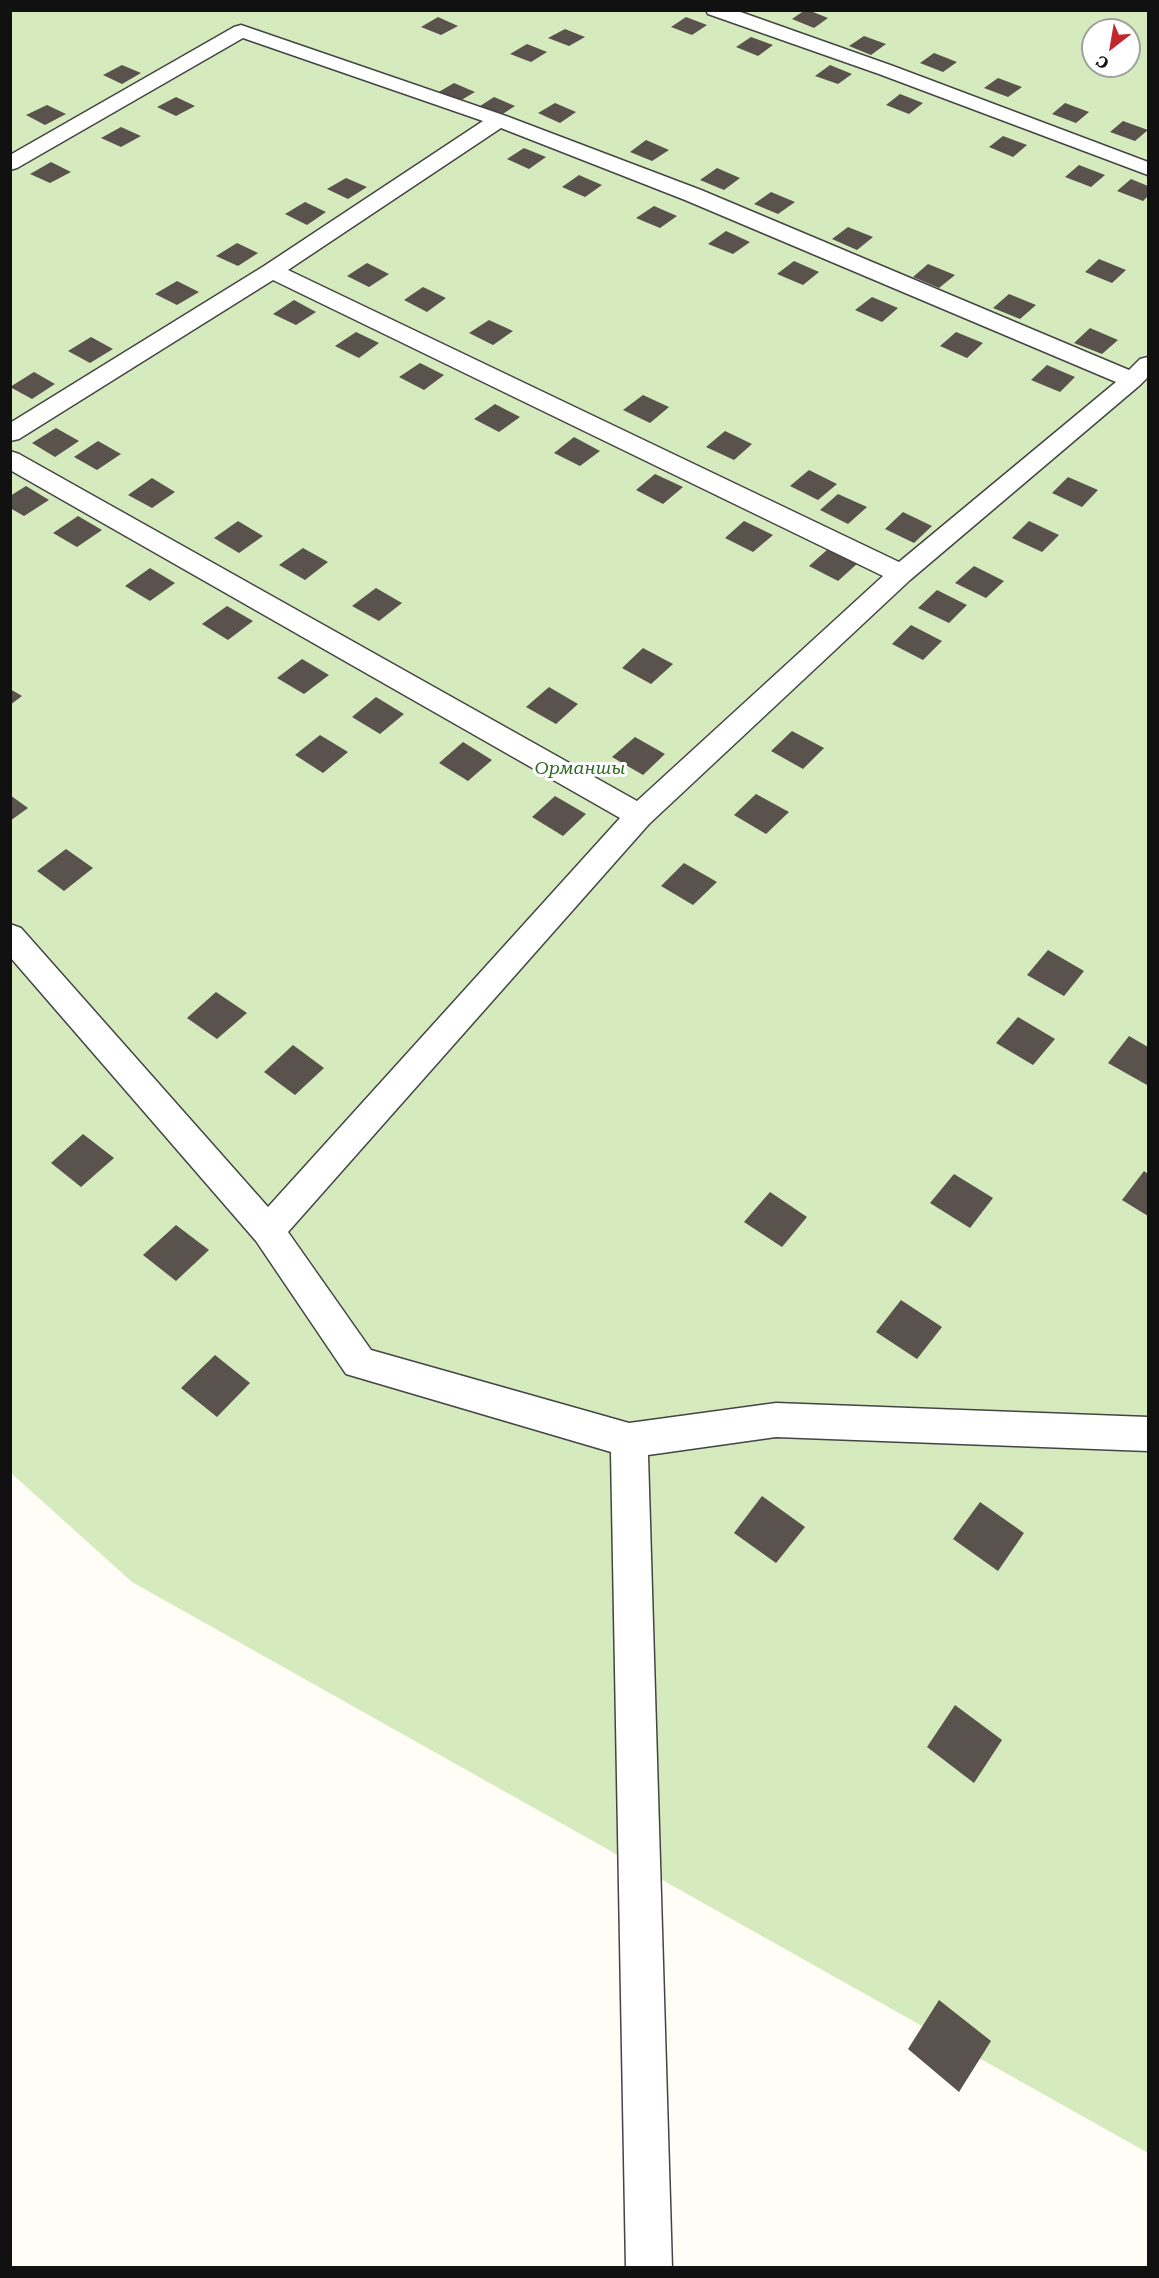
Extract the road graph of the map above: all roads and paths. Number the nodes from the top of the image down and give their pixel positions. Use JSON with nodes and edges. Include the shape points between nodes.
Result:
{"nodes":[{"id":1,"x":715,"y":10,"type":"edge"},
{"id":2,"x":499,"y":120,"type":"junction"},
{"id":3,"x":10,"y":164,"type":"edge"},
{"id":4,"x":1149,"y":169,"type":"edge"},
{"id":5,"x":272,"y":271,"type":"junction"},
{"id":6,"x":1140,"y":372,"type":"edge"},
{"id":7,"x":10,"y":434,"type":"edge"},
{"id":8,"x":10,"y":459,"type":"edge"},
{"id":9,"x":901,"y":574,"type":"junction"},
{"id":10,"x":639,"y":816,"type":"junction"},
{"id":11,"x":10,"y":936,"type":"edge"},
{"id":12,"x":268,"y":1231,"type":"junction"},
{"id":13,"x":1149,"y":1434,"type":"edge"},
{"id":14,"x":628,"y":1440,"type":"junction"},
{"id":15,"x":649,"y":2268,"type":"edge"}],
"edges":[{"from":1,"to":4,"type":"street"},
{"from":2,"to":3,"type":"street","via":[[241,31]]},
{"from":2,"to":5,"type":"street"},
{"from":2,"to":6,"type":"street"},
{"from":5,"to":7,"type":"street"},
{"from":5,"to":9,"type":"street"},
{"from":6,"to":9,"type":"street"},
{"from":8,"to":10,"type":"street"},
{"from":9,"to":10,"type":"street"},
{"from":10,"to":12,"type":"street"},
{"from":11,"to":12,"type":"street"},
{"from":12,"to":14,"type":"street","via":[[359,1363]]},
{"from":13,"to":14,"type":"street","via":[[776,1420]]},
{"from":14,"to":15,"type":"street"}]}
